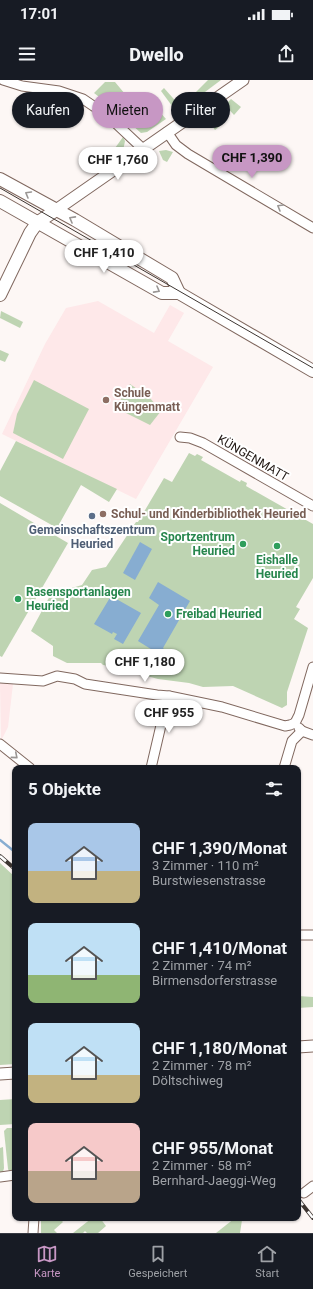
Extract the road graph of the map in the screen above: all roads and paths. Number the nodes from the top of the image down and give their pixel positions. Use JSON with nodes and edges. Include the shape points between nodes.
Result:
{"nodes":[{"id":1,"x":3,"y":80,"type":"edge"},
{"id":2,"x":243,"y":80,"type":"edge"},
{"id":3,"x":167,"y":132,"type":"junction"},
{"id":4,"x":143,"y":149,"type":"junction"},
{"id":5,"x":0,"y":179,"type":"edge"},
{"id":6,"x":0,"y":201,"type":"edge"},
{"id":7,"x":56,"y":210,"type":"junction"},
{"id":8,"x":37,"y":223,"type":"junction"},
{"id":9,"x":313,"y":228,"type":"edge"},
{"id":10,"x":179,"y":293,"type":"junction"},
{"id":11,"x":0,"y":295,"type":"edge"},
{"id":12,"x":313,"y":370,"type":"edge"},
{"id":13,"x":180,"y":437,"type":"dead end"},
{"id":14,"x":313,"y":506,"type":"edge"},
{"id":15,"x":313,"y":667,"type":"edge"},
{"id":16,"x":0,"y":678,"type":"edge"},
{"id":17,"x":169,"y":696,"type":"junction"},
{"id":18,"x":295,"y":723,"type":"junction"},
{"id":19,"x":307,"y":733,"type":"edge"},
{"id":20,"x":0,"y":744,"type":"edge"},
{"id":21,"x":26,"y":765,"type":"edge"},
{"id":22,"x":152,"y":765,"type":"edge"},
{"id":23,"x":285,"y":765,"type":"edge"},
{"id":24,"x":301,"y":935,"type":"edge"},
{"id":25,"x":313,"y":936,"type":"edge"},
{"id":26,"x":313,"y":1046,"type":"edge"},
{"id":27,"x":301,"y":1047,"type":"edge"},
{"id":28,"x":12,"y":1073,"type":"edge"},
{"id":29,"x":0,"y":1074,"type":"edge"},
{"id":30,"x":12,"y":1175,"type":"edge"},
{"id":31,"x":0,"y":1176,"type":"edge"},
{"id":32,"x":313,"y":1186,"type":"edge"},
{"id":33,"x":304,"y":1193,"type":"dead end"},
{"id":34,"x":34,"y":1221,"type":"edge"},
{"id":35,"x":33,"y":1233,"type":"edge"}],
"edges":[{"from":1,"to":4,"type":"street","via":[[22,86],[59,91],[83,99],[108,116]]},
{"from":2,"to":3,"type":"street"},
{"from":3,"to":4,"type":"street"},
{"from":9,"to":3,"type":"street","one_way":true,"via":[[188,154],[176,145]]},
{"from":4,"to":7,"type":"street"},
{"from":7,"to":5,"type":"main road","one_way":true},
{"from":6,"to":8,"type":"main road"},
{"from":7,"to":8,"type":"main road"},
{"from":10,"to":7,"type":"main road","one_way":true,"via":[[172,278]]},
{"from":8,"to":10,"type":"main road","one_way":true,"via":[[162,293]]},
{"from":8,"to":11,"type":"main road"},
{"from":10,"to":12,"type":"main road"},
{"from":13,"to":14,"type":"street","name":"KÜNGENMATT","via":[[203,443]]},
{"from":15,"to":18,"type":"street"},
{"from":16,"to":17,"type":"street","via":[[43,681],[57,676],[75,679],[85,684]]},
{"from":17,"to":18,"type":"street","via":[[222,707],[285,726]]},
{"from":17,"to":22,"type":"street"},
{"from":18,"to":19,"type":"street"},
{"from":19,"to":23,"type":"street","via":[[294,737]]},
{"from":20,"to":21,"type":"street","one_way":true},
{"from":24,"to":25,"type":"street"},
{"from":26,"to":27,"type":"street"},
{"from":28,"to":29,"type":"street"},
{"from":30,"to":31,"type":"street"},
{"from":32,"to":33,"type":"street"},
{"from":34,"to":35,"type":"street"}]}
